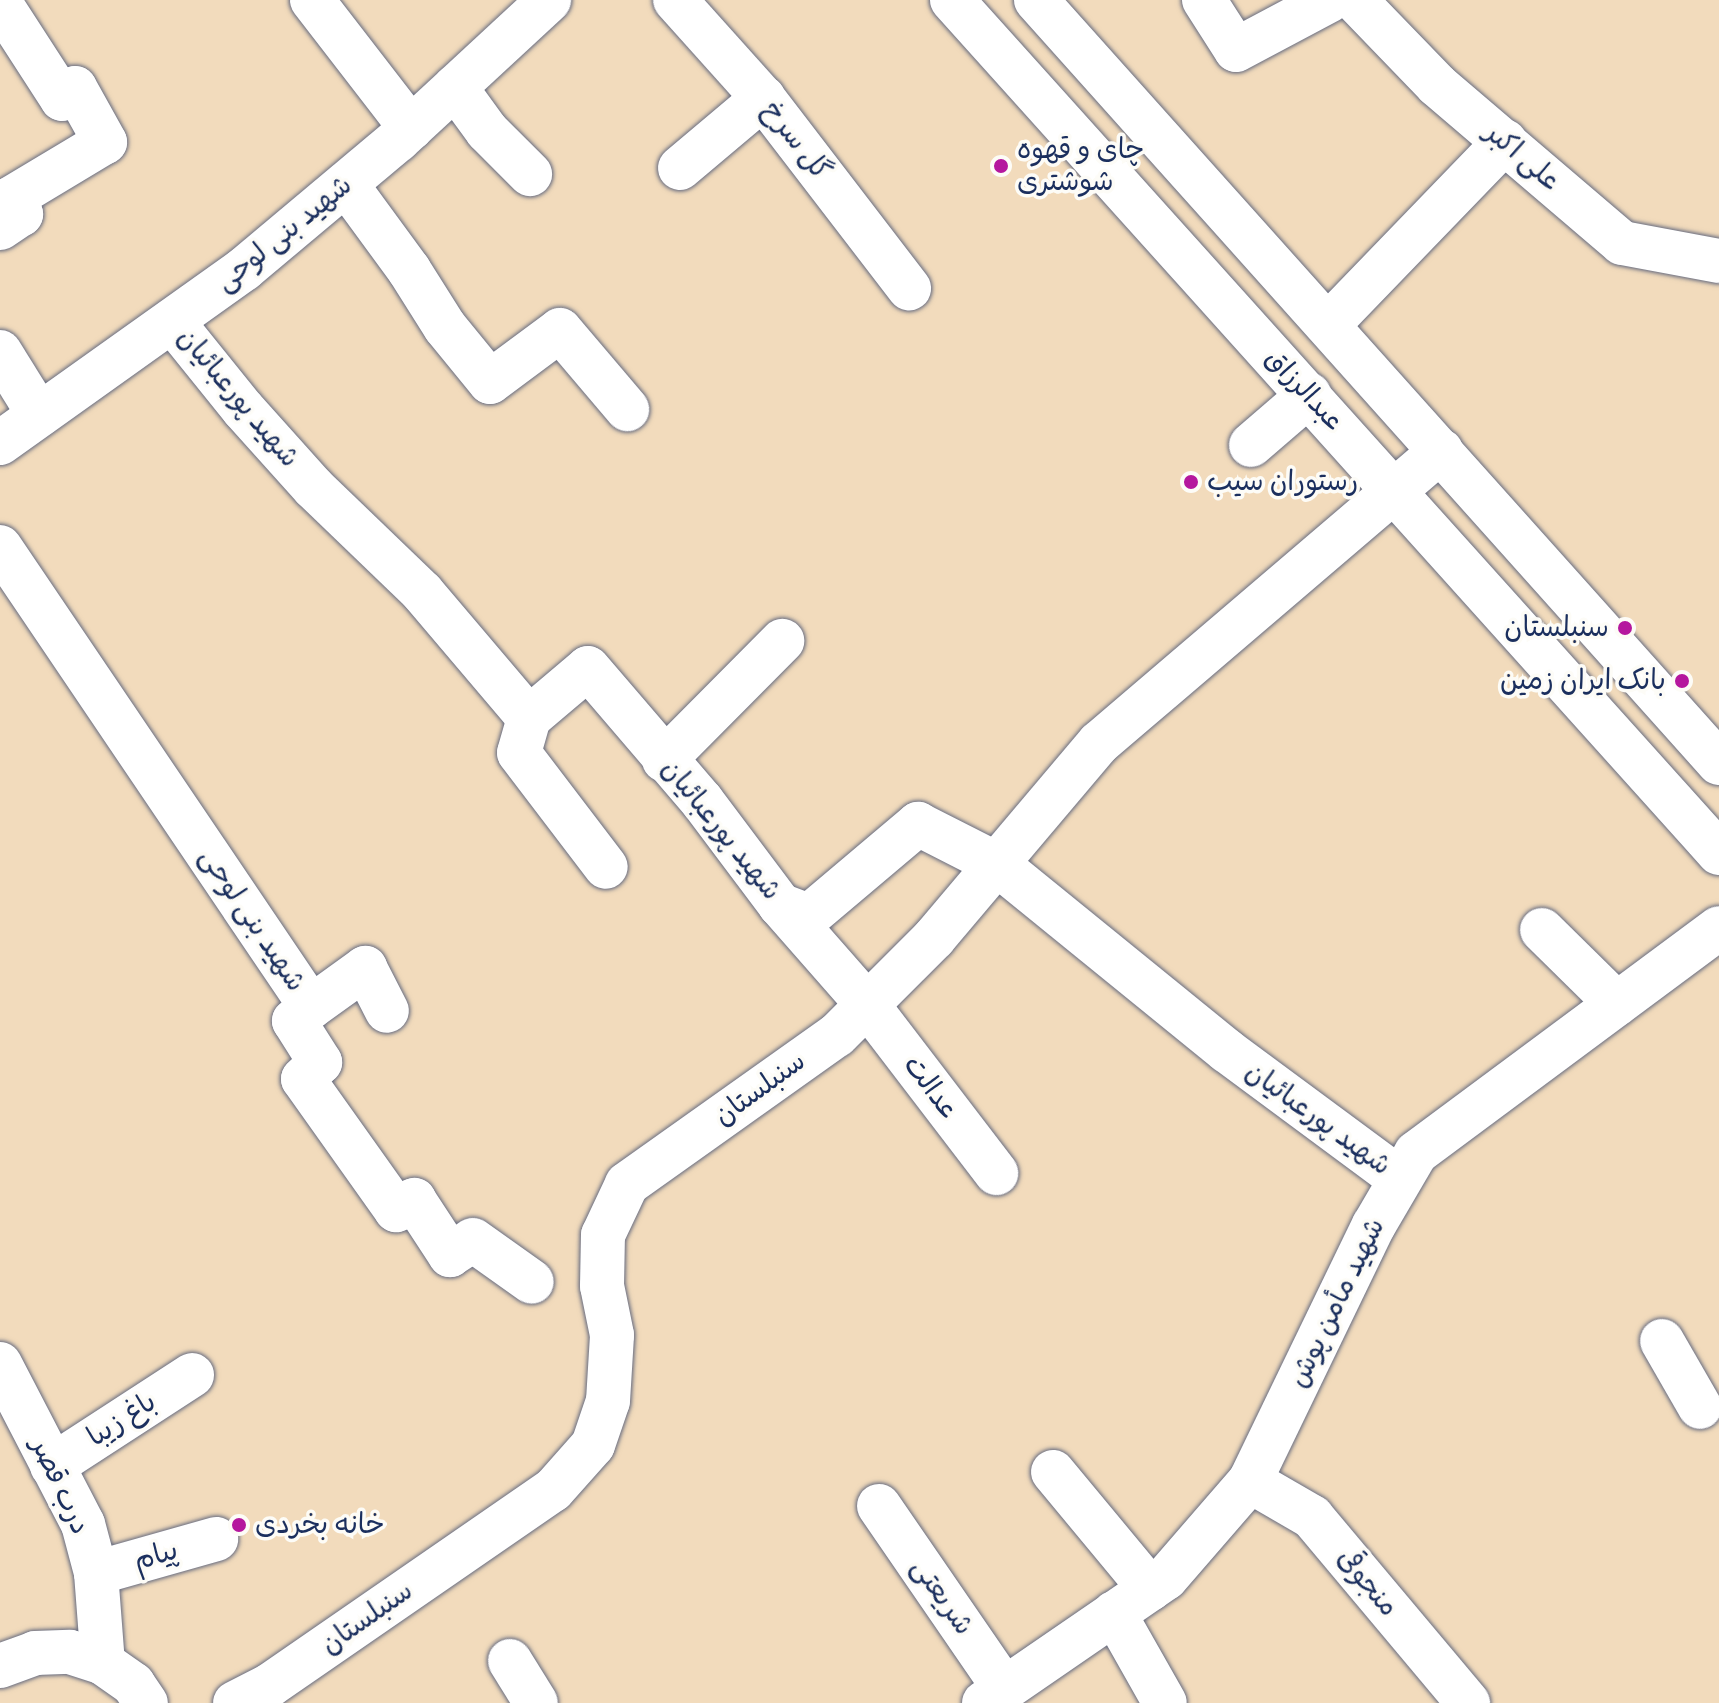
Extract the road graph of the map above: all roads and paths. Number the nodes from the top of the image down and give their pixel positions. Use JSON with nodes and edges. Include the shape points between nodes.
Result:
{"nodes":[{"id":1,"x":312,"y":0,"type":"edge"},
{"id":2,"x":549,"y":0,"type":"edge"},
{"id":3,"x":675,"y":0,"type":"edge"},
{"id":4,"x":952,"y":0,"type":"edge"},
{"id":5,"x":1036,"y":0,"type":"edge"},
{"id":6,"x":1204,"y":0,"type":"edge"},
{"id":7,"x":1330,"y":0,"type":"edge"},
{"id":8,"x":1355,"y":0,"type":"edge"},
{"id":9,"x":0,"y":3,"type":"edge"},
{"id":10,"x":455,"y":87,"type":"junction"},
{"id":11,"x":763,"y":98,"type":"junction"},
{"id":12,"x":411,"y":128,"type":"junction"},
{"id":13,"x":1505,"y":142,"type":"junction"},
{"id":14,"x":680,"y":168,"type":"dead end"},
{"id":15,"x":530,"y":174,"type":"dead end"},
{"id":16,"x":346,"y":184,"type":"junction"},
{"id":17,"x":0,"y":228,"type":"edge"},
{"id":18,"x":1719,"y":261,"type":"edge"},
{"id":19,"x":909,"y":288,"type":"dead end"},
{"id":20,"x":172,"y":321,"type":"junction"},
{"id":21,"x":1328,"y":325,"type":"junction"},
{"id":22,"x":0,"y":352,"type":"edge"},
{"id":23,"x":1309,"y":395,"type":"junction"},
{"id":24,"x":627,"y":409,"type":"dead end"},
{"id":25,"x":39,"y":415,"type":"junction"},
{"id":26,"x":0,"y":443,"type":"edge"},
{"id":27,"x":1251,"y":445,"type":"dead end"},
{"id":28,"x":1441,"y":451,"type":"junction"},
{"id":29,"x":1395,"y":490,"type":"junction"},
{"id":30,"x":0,"y":547,"type":"edge"},
{"id":31,"x":782,"y":641,"type":"dead end"},
{"id":32,"x":529,"y":718,"type":"junction"},
{"id":33,"x":664,"y":760,"type":"junction"},
{"id":34,"x":1719,"y":763,"type":"edge"},
{"id":35,"x":1719,"y":853,"type":"edge"},
{"id":36,"x":997,"y":864,"type":"junction"},
{"id":37,"x":606,"y":867,"type":"dead end"},
{"id":38,"x":780,"y":905,"type":"junction"},
{"id":39,"x":1719,"y":928,"type":"edge"},
{"id":40,"x":1542,"y":930,"type":"dead end"},
{"id":41,"x":867,"y":1004,"type":"junction"},
{"id":42,"x":1617,"y":1004,"type":"junction"},
{"id":43,"x":311,"y":1007,"type":"junction"},
{"id":44,"x":387,"y":1011,"type":"dead end"},
{"id":45,"x":996,"y":1173,"type":"dead end"},
{"id":46,"x":1400,"y":1179,"type":"junction"},
{"id":47,"x":532,"y":1282,"type":"dead end"},
{"id":48,"x":1662,"y":1341,"type":"dead end"},
{"id":49,"x":0,"y":1364,"type":"edge"},
{"id":50,"x":192,"y":1375,"type":"dead end"},
{"id":51,"x":1713,"y":1412,"type":"edge"},
{"id":52,"x":52,"y":1466,"type":"junction"},
{"id":53,"x":1053,"y":1472,"type":"dead end"},
{"id":54,"x":1250,"y":1481,"type":"junction"},
{"id":55,"x":879,"y":1506,"type":"dead end"},
{"id":56,"x":216,"y":1539,"type":"dead end"},
{"id":57,"x":96,"y":1573,"type":"junction"},
{"id":58,"x":1150,"y":1589,"type":"junction"},
{"id":59,"x":1114,"y":1613,"type":"junction"},
{"id":60,"x":510,"y":1661,"type":"dead end"},
{"id":61,"x":103,"y":1663,"type":"junction"},
{"id":62,"x":1,"y":1665,"type":"edge"},
{"id":63,"x":994,"y":1696,"type":"edge"},
{"id":64,"x":146,"y":1703,"type":"edge"},
{"id":65,"x":235,"y":1703,"type":"edge"},
{"id":66,"x":536,"y":1703,"type":"edge"},
{"id":67,"x":1165,"y":1703,"type":"edge"},
{"id":68,"x":1468,"y":1703,"type":"edge"}],
"edges":[{"from":1,"to":12,"type":"street"},
{"from":2,"to":10,"type":"street","name":"شهید بنی لوحی"},
{"from":3,"to":11,"type":"street","name":"گل سرخ"},
{"from":4,"to":23,"type":"street","name":"عبدالرزاق"},
{"from":5,"to":21,"type":"street"},
{"from":6,"to":7,"type":"street","via":[[1236,50]]},
{"from":8,"to":13,"type":"street","name":"علی اکبر","via":[[1437,85]]},
{"from":9,"to":17,"type":"street","via":[[62,99],[75,88],[105,142],[10,199],[21,214]]},
{"from":10,"to":12,"type":"street","name":"شهید بنی لوحی"},
{"from":10,"to":15,"type":"street","via":[[487,131]]},
{"from":11,"to":14,"type":"street"},
{"from":11,"to":19,"type":"street","name":"گل سرخ"},
{"from":12,"to":16,"type":"street","name":"شهید بنی لوحی"},
{"from":13,"to":18,"type":"street","name":"علی اکبر","via":[[1622,243]]},
{"from":13,"to":21,"type":"street"},
{"from":16,"to":20,"type":"street","name":"شهید بنی لوحی"},
{"from":16,"to":24,"type":"street","via":[[445,327],[490,382],[560,330]]},
{"from":20,"to":25,"type":"street","name":"شهید بنی لوحی"},
{"from":20,"to":32,"type":"street","name":"شهید پورعبائیان","via":[[314,488],[422,592]]},
{"from":21,"to":28,"type":"street"},
{"from":22,"to":25,"type":"street"},
{"from":23,"to":27,"type":"street"},
{"from":23,"to":29,"type":"street","name":"عبدالرزاق"},
{"from":25,"to":26,"type":"street","name":"شهید بنی لوحی"},
{"from":28,"to":29,"type":"street","name":"سنبلستان"},
{"from":28,"to":34,"type":"street"},
{"from":29,"to":35,"type":"street","name":"عبدالرزاق"},
{"from":29,"to":36,"type":"street","name":"سنبلستان","via":[[1099,743]]},
{"from":30,"to":43,"type":"street","name":"شهید بنی لوحی"},
{"from":31,"to":33,"type":"street"},
{"from":32,"to":33,"type":"street","name":"شهید پورعبائیان","via":[[588,668]]},
{"from":32,"to":37,"type":"street","via":[[519,753]]},
{"from":33,"to":38,"type":"street","name":"شهید پورعبائیان","via":[[702,801]]},
{"from":36,"to":38,"type":"street","name":"شهید پورعبائیان","via":[[918,824],[809,916]]},
{"from":36,"to":41,"type":"street","name":"سنبلستان","via":[[934,938]]},
{"from":36,"to":46,"type":"street","name":"شهید پورعبائیان","via":[[1227,1051]]},
{"from":38,"to":41,"type":"street","name":"عدالت"},
{"from":39,"to":42,"type":"street","name":"شهید مأمن پوش"},
{"from":40,"to":42,"type":"street"},
{"from":41,"to":45,"type":"street","name":"عدالت"},
{"from":41,"to":65,"type":"street","name":"سنبلستان","via":[[837,1035],[627,1184],[603,1235],[602,1286],[612,1335],[608,1401],[593,1445],[563,1479],[270,1685]]},
{"from":42,"to":46,"type":"street","name":"شهید مأمن پوش","via":[[1416,1153]]},
{"from":43,"to":44,"type":"street","via":[[365,968]]},
{"from":43,"to":47,"type":"street","name":"شهید بنی لوحی","via":[[294,1021],[320,1062],[303,1079],[396,1210],[414,1200],[450,1255],[473,1240]]},
{"from":46,"to":54,"type":"street","name":"شهید مأمن پوش"},
{"from":48,"to":51,"type":"street"},
{"from":49,"to":52,"type":"street","name":"درب قصر"},
{"from":50,"to":52,"type":"street","name":"باغ زیبا"},
{"from":52,"to":57,"type":"street","name":"درب قصر","via":[[83,1524]]},
{"from":53,"to":58,"type":"street"},
{"from":54,"to":58,"type":"street","name":"شهید مأمن پوش","via":[[1166,1578]]},
{"from":54,"to":68,"type":"street","name":"منجوقی","via":[[1312,1517]]},
{"from":55,"to":63,"type":"street","name":"شریعتی"},
{"from":56,"to":57,"type":"street","name":"پیام"},
{"from":57,"to":61,"type":"street","name":"درب قصر"},
{"from":58,"to":59,"type":"street","name":"شهید مأمن پوش"},
{"from":59,"to":63,"type":"street","name":"شهید مأمن پوش"},
{"from":59,"to":67,"type":"street"},
{"from":60,"to":66,"type":"street"},
{"from":61,"to":62,"type":"street","via":[[70,1652]]},
{"from":61,"to":64,"type":"street","via":[[133,1684]]}]}
